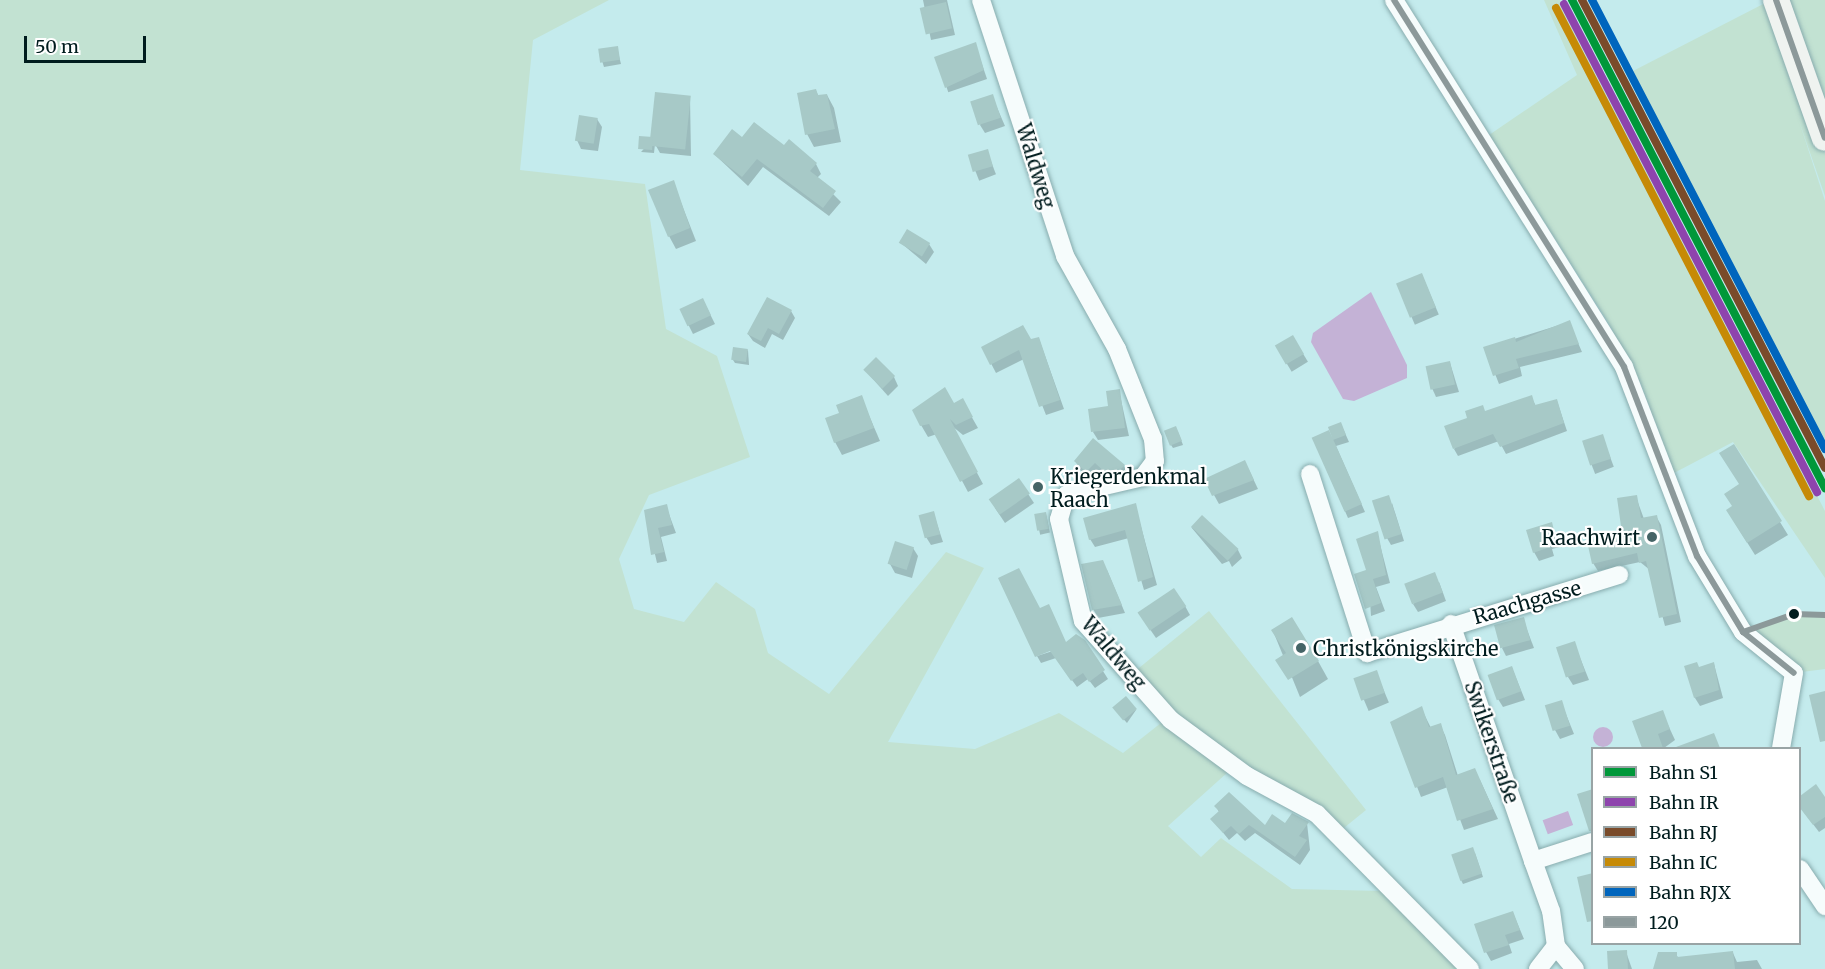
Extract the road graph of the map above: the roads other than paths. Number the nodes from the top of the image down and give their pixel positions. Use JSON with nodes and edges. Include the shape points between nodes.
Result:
{"nodes":[{"id":1,"x":981,"y":0,"type":"edge"},
{"id":2,"x":1394,"y":0,"type":"edge"},
{"id":3,"x":1776,"y":0,"type":"edge"},
{"id":4,"x":1825,"y":138,"type":"edge"},
{"id":5,"x":1310,"y":474,"type":"dead end"},
{"id":6,"x":1619,"y":575,"type":"dead end"},
{"id":7,"x":1451,"y":624,"type":"junction"},
{"id":8,"x":1781,"y":747,"type":"edge"},
{"id":9,"x":1591,"y":843,"type":"edge"},
{"id":10,"x":1533,"y":861,"type":"junction"},
{"id":11,"x":1801,"y":870,"type":"edge"},
{"id":12,"x":1825,"y":906,"type":"edge"},
{"id":13,"x":1556,"y":946,"type":"junction"},
{"id":14,"x":1470,"y":969,"type":"edge"},
{"id":15,"x":1538,"y":969,"type":"edge"},
{"id":16,"x":1575,"y":969,"type":"edge"}],
"edges":[{"from":1,"to":14,"type":"street","name":"Waldweg","via":[[1065,256],[1117,349],[1153,439],[1155,461],[1143,477],[1066,495],[1059,519],[1083,621],[1171,720],[1247,776],[1317,814]]},
{"from":2,"to":8,"type":"street","via":[[1624,367],[1703,565],[1743,632],[1794,673]]},
{"from":3,"to":4,"type":"main road"},
{"from":5,"to":7,"type":"street","name":"Raachgasse","via":[[1367,653]]},
{"from":6,"to":7,"type":"street","name":"Raachgasse"},
{"from":7,"to":10,"type":"street","name":"Swikerstraße"},
{"from":9,"to":10,"type":"street"},
{"from":10,"to":13,"type":"street","name":"Swikerstraße","via":[[1551,911]]},
{"from":11,"to":12,"type":"street"},
{"from":13,"to":15,"type":"street"},
{"from":13,"to":16,"type":"street"}]}
